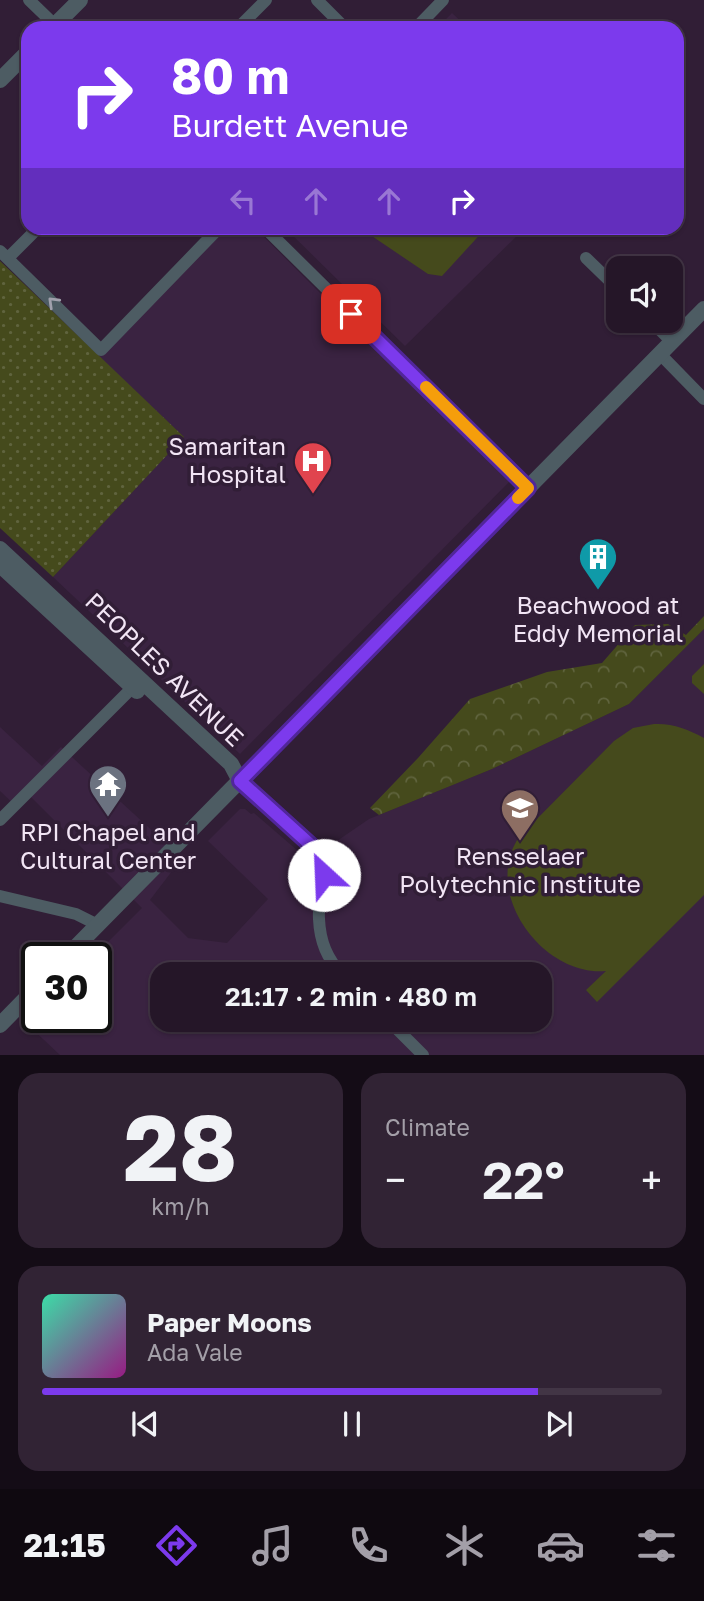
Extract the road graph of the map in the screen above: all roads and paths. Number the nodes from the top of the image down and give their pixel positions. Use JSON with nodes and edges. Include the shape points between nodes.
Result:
{"nodes":[{"id":1,"x":29,"y":0,"type":"edge"},
{"id":2,"x":80,"y":0,"type":"edge"},
{"id":3,"x":266,"y":0,"type":"edge"},
{"id":4,"x":317,"y":0,"type":"edge"},
{"id":5,"x":443,"y":0,"type":"edge"},
{"id":6,"x":49,"y":21,"type":"edge"},
{"id":7,"x":61,"y":21,"type":"edge"},
{"id":8,"x":245,"y":21,"type":"edge"},
{"id":9,"x":338,"y":21,"type":"edge"},
{"id":10,"x":423,"y":21,"type":"edge"},
{"id":11,"x":21,"y":59,"type":"edge"},
{"id":12,"x":0,"y":80,"type":"edge"},
{"id":13,"x":29,"y":235,"type":"edge"},
{"id":14,"x":212,"y":235,"type":"edge"},
{"id":15,"x":272,"y":235,"type":"edge"},
{"id":16,"x":4,"y":254,"type":"edge"},
{"id":17,"x":586,"y":258,"type":"dead end"},
{"id":18,"x":606,"y":277,"type":"edge"},
{"id":19,"x":704,"y":309,"type":"edge"},
{"id":20,"x":663,"y":333,"type":"edge"},
{"id":21,"x":672,"y":342,"type":"junction"},
{"id":22,"x":660,"y":354,"type":"junction"},
{"id":23,"x":704,"y":399,"type":"edge"},
{"id":24,"x":528,"y":488,"type":"junction"},
{"id":25,"x":0,"y":549,"type":"edge"},
{"id":26,"x":0,"y":565,"type":"edge"},
{"id":27,"x":48,"y":601,"type":"junction"},
{"id":28,"x":137,"y":683,"type":"junction"},
{"id":29,"x":240,"y":781,"type":"junction"},
{"id":30,"x":0,"y":820,"type":"edge"},
{"id":31,"x":0,"y":896,"type":"edge"},
{"id":32,"x":98,"y":925,"type":"junction"},
{"id":33,"x":81,"y":942,"type":"edge"},
{"id":34,"x":331,"y":962,"type":"edge"},
{"id":35,"x":21,"y":1003,"type":"edge"},
{"id":36,"x":0,"y":1025,"type":"edge"},
{"id":37,"x":400,"y":1032,"type":"edge"},
{"id":38,"x":423,"y":1055,"type":"edge"}],
"edges":[{"from":1,"to":6,"type":"street"},
{"from":2,"to":7,"type":"street"},
{"from":3,"to":8,"type":"street"},
{"from":4,"to":9,"type":"street"},
{"from":5,"to":10,"type":"street"},
{"from":11,"to":12,"type":"street"},
{"from":13,"to":16,"type":"street"},
{"from":14,"to":16,"type":"street","one_way":true,"via":[[102,350]]},
{"from":15,"to":24,"type":"street"},
{"from":17,"to":18,"type":"street"},
{"from":19,"to":21,"type":"street"},
{"from":20,"to":21,"type":"street"},
{"from":21,"to":22,"type":"street"},
{"from":22,"to":23,"type":"street"},
{"from":22,"to":24,"type":"street"},
{"from":24,"to":29,"type":"street"},
{"from":25,"to":27,"type":"street","name":"PEOPLES AVENUE"},
{"from":26,"to":27,"type":"street","name":"PEOPLES AVENUE"},
{"from":27,"to":28,"type":"street","name":"PEOPLES AVENUE"},
{"from":28,"to":29,"type":"street","name":"PEOPLES AVENUE","via":[[224,772]]},
{"from":28,"to":30,"type":"street"},
{"from":29,"to":32,"type":"street"},
{"from":29,"to":34,"type":"street","name":"PEOPLES AVENUE","via":[[320,856],[324,875],[318,917]]},
{"from":31,"to":32,"type":"street","via":[[76,914]]},
{"from":32,"to":33,"type":"street"},
{"from":35,"to":36,"type":"street"},
{"from":37,"to":38,"type":"street"}]}
